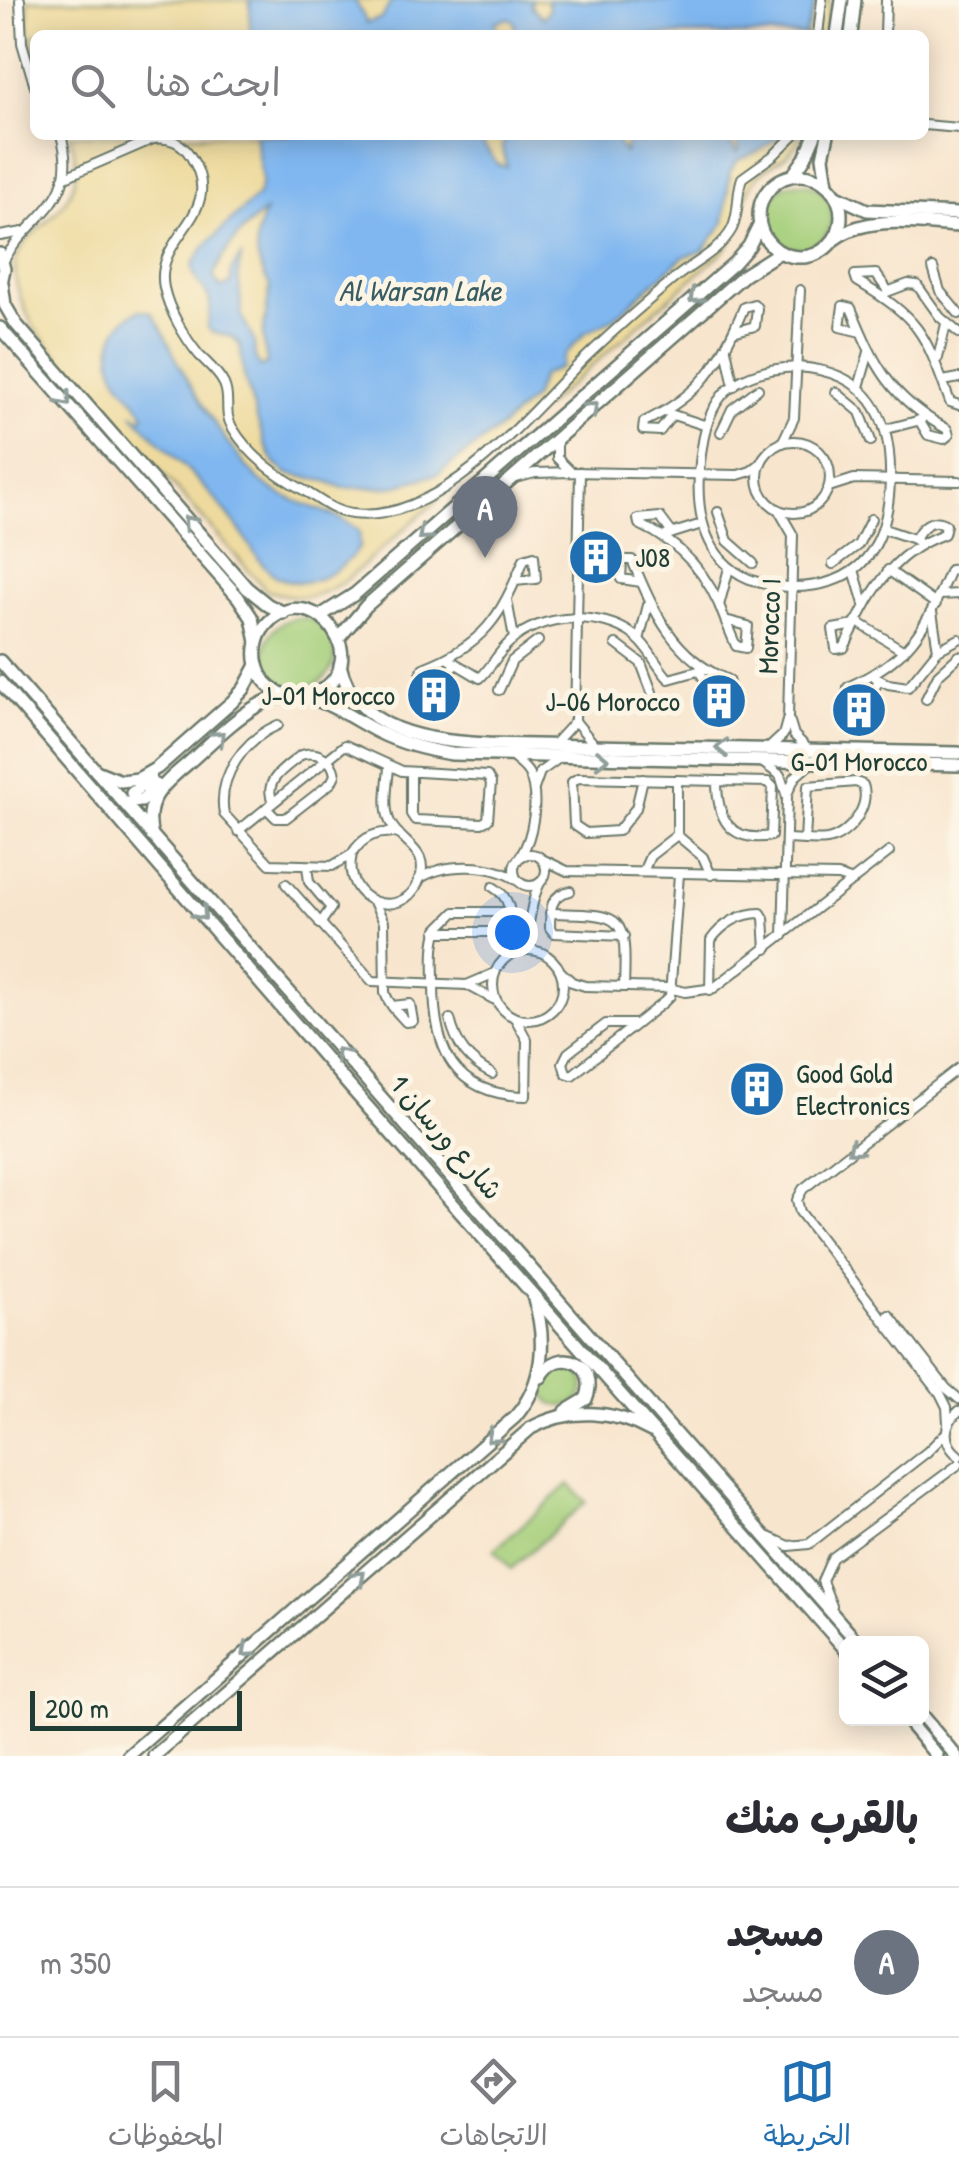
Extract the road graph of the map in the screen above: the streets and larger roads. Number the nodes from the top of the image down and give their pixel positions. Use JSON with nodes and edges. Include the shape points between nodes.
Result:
{"nodes":[{"id":1,"x":20,"y":0,"type":"edge"},
{"id":2,"x":822,"y":0,"type":"edge"},
{"id":3,"x":842,"y":0,"type":"edge"},
{"id":4,"x":855,"y":0,"type":"edge"},
{"id":5,"x":886,"y":0,"type":"edge"},
{"id":6,"x":819,"y":30,"type":"edge"},
{"id":7,"x":838,"y":30,"type":"edge"},
{"id":8,"x":851,"y":30,"type":"edge"},
{"id":9,"x":884,"y":30,"type":"edge"},
{"id":10,"x":30,"y":70,"type":"edge"},
{"id":11,"x":929,"y":125,"type":"edge"},
{"id":12,"x":959,"y":128,"type":"edge"},
{"id":13,"x":62,"y":140,"type":"edge"},
{"id":14,"x":151,"y":140,"type":"edge"},
{"id":15,"x":171,"y":140,"type":"edge"},
{"id":16,"x":789,"y":140,"type":"edge"},
{"id":17,"x":813,"y":140,"type":"edge"},
{"id":18,"x":827,"y":140,"type":"edge"},
{"id":19,"x":793,"y":174,"type":"junction"},
{"id":20,"x":63,"y":178,"type":"junction"},
{"id":21,"x":827,"y":184,"type":"junction"},
{"id":22,"x":837,"y":196,"type":"junction"},
{"id":23,"x":959,"y":214,"type":"edge"},
{"id":24,"x":760,"y":226,"type":"junction"},
{"id":25,"x":959,"y":226,"type":"edge"},
{"id":26,"x":23,"y":232,"type":"junction"},
{"id":27,"x":0,"y":236,"type":"edge"},
{"id":28,"x":833,"y":240,"type":"junction"},
{"id":29,"x":780,"y":252,"type":"junction"},
{"id":30,"x":1,"y":258,"type":"edge"},
{"id":31,"x":933,"y":268,"type":"dead end"},
{"id":32,"x":1,"y":285,"type":"edge"},
{"id":33,"x":800,"y":290,"type":"dead end"},
{"id":34,"x":944,"y":298,"type":"junction"},
{"id":35,"x":932,"y":307,"type":"junction"},
{"id":36,"x":959,"y":314,"type":"edge"},
{"id":37,"x":946,"y":324,"type":"junction"},
{"id":38,"x":0,"y":328,"type":"edge"},
{"id":39,"x":734,"y":332,"type":"dead end"},
{"id":40,"x":861,"y":332,"type":"dead end"},
{"id":41,"x":959,"y":333,"type":"edge"},
{"id":42,"x":726,"y":349,"type":"junction"},
{"id":43,"x":869,"y":352,"type":"junction"},
{"id":44,"x":937,"y":361,"type":"junction"},
{"id":45,"x":798,"y":367,"type":"junction"},
{"id":46,"x":959,"y":378,"type":"edge"},
{"id":47,"x":943,"y":381,"type":"junction"},
{"id":48,"x":734,"y":386,"type":"junction"},
{"id":49,"x":858,"y":387,"type":"junction"},
{"id":50,"x":758,"y":390,"type":"dead end"},
{"id":51,"x":836,"y":392,"type":"dead end"},
{"id":52,"x":718,"y":400,"type":"junction"},
{"id":53,"x":873,"y":402,"type":"junction"},
{"id":54,"x":959,"y":405,"type":"edge"},
{"id":55,"x":732,"y":408,"type":"junction"},
{"id":56,"x":860,"y":412,"type":"junction"},
{"id":57,"x":794,"y":418,"type":"junction"},
{"id":58,"x":704,"y":425,"type":"junction"},
{"id":59,"x":886,"y":429,"type":"junction"},
{"id":60,"x":721,"y":432,"type":"dead end"},
{"id":61,"x":557,"y":439,"type":"junction"},
{"id":62,"x":872,"y":441,"type":"dead end"},
{"id":63,"x":804,"y":442,"type":"junction"},
{"id":64,"x":782,"y":443,"type":"junction"},
{"id":65,"x":761,"y":463,"type":"junction"},
{"id":66,"x":829,"y":467,"type":"junction"},
{"id":67,"x":576,"y":472,"type":"junction"},
{"id":68,"x":699,"y":475,"type":"junction"},
{"id":69,"x":738,"y":476,"type":"junction"},
{"id":70,"x":854,"y":479,"type":"junction"},
{"id":71,"x":510,"y":480,"type":"junction"},
{"id":72,"x":890,"y":480,"type":"junction"},
{"id":73,"x":959,"y":480,"type":"edge"},
{"id":74,"x":829,"y":487,"type":"junction"},
{"id":75,"x":760,"y":489,"type":"junction"},
{"id":76,"x":778,"y":509,"type":"junction"},
{"id":77,"x":807,"y":510,"type":"junction"},
{"id":78,"x":718,"y":512,"type":"dead end"},
{"id":79,"x":870,"y":518,"type":"dead end"},
{"id":80,"x":702,"y":524,"type":"junction"},
{"id":81,"x":884,"y":528,"type":"junction"},
{"id":82,"x":792,"y":536,"type":"junction"},
{"id":83,"x":728,"y":541,"type":"junction"},
{"id":84,"x":858,"y":545,"type":"junction"},
{"id":85,"x":714,"y":551,"type":"junction"},
{"id":86,"x":872,"y":553,"type":"junction"},
{"id":87,"x":753,"y":563,"type":"dead end"},
{"id":88,"x":834,"y":564,"type":"dead end"},
{"id":89,"x":729,"y":568,"type":"junction"},
{"id":90,"x":959,"y":569,"type":"edge"},
{"id":91,"x":854,"y":570,"type":"junction"},
{"id":92,"x":888,"y":570,"type":"junction"},
{"id":93,"x":516,"y":581,"type":"dead end"},
{"id":94,"x":641,"y":582,"type":"dead end"},
{"id":95,"x":794,"y":587,"type":"junction"},
{"id":96,"x":959,"y":594,"type":"edge"},
{"id":97,"x":506,"y":600,"type":"junction"},
{"id":98,"x":649,"y":603,"type":"junction"},
{"id":99,"x":720,"y":604,"type":"junction"},
{"id":100,"x":864,"y":604,"type":"junction"},
{"id":101,"x":936,"y":604,"type":"junction"},
{"id":102,"x":284,"y":613,"type":"junction"},
{"id":103,"x":320,"y":616,"type":"junction"},
{"id":104,"x":578,"y":619,"type":"junction"},
{"id":105,"x":726,"y":620,"type":"dead end"},
{"id":106,"x":339,"y":638,"type":"junction"},
{"id":107,"x":514,"y":638,"type":"junction"},
{"id":108,"x":959,"y":639,"type":"edge"},
{"id":109,"x":639,"y":640,"type":"junction"},
{"id":110,"x":538,"y":641,"type":"dead end"},
{"id":111,"x":257,"y":642,"type":"junction"},
{"id":112,"x":616,"y":644,"type":"dead end"},
{"id":113,"x":938,"y":650,"type":"junction"},
{"id":114,"x":904,"y":651,"type":"junction"},
{"id":115,"x":500,"y":652,"type":"junction"},
{"id":116,"x":652,"y":654,"type":"junction"},
{"id":117,"x":959,"y":656,"type":"edge"},
{"id":118,"x":0,"y":661,"type":"edge"},
{"id":119,"x":512,"y":661,"type":"junction"},
{"id":120,"x":640,"y":663,"type":"junction"},
{"id":121,"x":926,"y":664,"type":"junction"},
{"id":122,"x":256,"y":665,"type":"junction"},
{"id":123,"x":340,"y":665,"type":"junction"},
{"id":124,"x":938,"y":674,"type":"junction"},
{"id":125,"x":0,"y":682,"type":"edge"},
{"id":126,"x":499,"y":690,"type":"dead end"},
{"id":127,"x":652,"y":692,"type":"dead end"},
{"id":128,"x":287,"y":696,"type":"junction"},
{"id":129,"x":308,"y":696,"type":"junction"},
{"id":130,"x":926,"y":699,"type":"dead end"},
{"id":131,"x":788,"y":717,"type":"junction"},
{"id":132,"x":575,"y":721,"type":"junction"},
{"id":133,"x":278,"y":725,"type":"dead end"},
{"id":134,"x":554,"y":745,"type":"junction"},
{"id":135,"x":596,"y":746,"type":"junction"},
{"id":136,"x":768,"y":749,"type":"junction"},
{"id":137,"x":894,"y":752,"type":"junction"},
{"id":138,"x":173,"y":754,"type":"junction"},
{"id":139,"x":959,"y":754,"type":"edge"},
{"id":140,"x":511,"y":756,"type":"junction"},
{"id":141,"x":810,"y":756,"type":"junction"},
{"id":142,"x":559,"y":758,"type":"junction"},
{"id":143,"x":326,"y":759,"type":"junction"},
{"id":144,"x":868,"y":762,"type":"junction"},
{"id":145,"x":764,"y":763,"type":"junction"},
{"id":146,"x":959,"y":766,"type":"edge"},
{"id":147,"x":389,"y":767,"type":"junction"},
{"id":148,"x":91,"y":769,"type":"junction"},
{"id":149,"x":411,"y":773,"type":"junction"},
{"id":150,"x":173,"y":777,"type":"junction"},
{"id":151,"x":644,"y":780,"type":"junction"},
{"id":152,"x":676,"y":780,"type":"junction"},
{"id":153,"x":717,"y":781,"type":"junction"},
{"id":154,"x":532,"y":794,"type":"junction"},
{"id":155,"x":787,"y":797,"type":"junction"},
{"id":156,"x":270,"y":805,"type":"junction"},
{"id":157,"x":388,"y":813,"type":"junction"},
{"id":158,"x":238,"y":831,"type":"junction"},
{"id":159,"x":531,"y":833,"type":"junction"},
{"id":160,"x":399,"y":834,"type":"junction"},
{"id":161,"x":371,"y":835,"type":"junction"},
{"id":162,"x":677,"y":835,"type":"junction"},
{"id":163,"x":153,"y":839,"type":"junction"},
{"id":164,"x":786,"y":839,"type":"junction"},
{"id":165,"x":805,"y":840,"type":"junction"},
{"id":166,"x":889,"y":852,"type":"dead end"},
{"id":167,"x":352,"y":854,"type":"junction"},
{"id":168,"x":420,"y":858,"type":"junction"},
{"id":169,"x":519,"y":858,"type":"junction"},
{"id":170,"x":542,"y":858,"type":"junction"},
{"id":171,"x":307,"y":866,"type":"junction"},
{"id":172,"x":332,"y":866,"type":"junction"},
{"id":173,"x":440,"y":869,"type":"junction"},
{"id":174,"x":495,"y":870,"type":"junction"},
{"id":175,"x":567,"y":870,"type":"junction"},
{"id":176,"x":643,"y":872,"type":"junction"},
{"id":177,"x":678,"y":874,"type":"junction"},
{"id":178,"x":711,"y":875,"type":"junction"},
{"id":179,"x":785,"y":875,"type":"junction"},
{"id":180,"x":420,"y":879,"type":"junction"},
{"id":181,"x":352,"y":880,"type":"junction"},
{"id":182,"x":542,"y":881,"type":"junction"},
{"id":183,"x":853,"y":881,"type":"junction"},
{"id":184,"x":520,"y":882,"type":"junction"},
{"id":185,"x":286,"y":884,"type":"dead end"},
{"id":186,"x":493,"y":887,"type":"dead end"},
{"id":187,"x":570,"y":890,"type":"dead end"},
{"id":188,"x":372,"y":901,"type":"junction"},
{"id":189,"x":397,"y":902,"type":"junction"},
{"id":190,"x":530,"y":905,"type":"junction"},
{"id":191,"x":510,"y":912,"type":"junction"},
{"id":192,"x":550,"y":913,"type":"junction"},
{"id":193,"x":384,"y":922,"type":"junction"},
{"id":194,"x":320,"y":924,"type":"junction"},
{"id":195,"x":529,"y":930,"type":"junction"},
{"id":196,"x":436,"y":932,"type":"junction"},
{"id":197,"x":624,"y":936,"type":"junction"},
{"id":198,"x":784,"y":936,"type":"junction"},
{"id":199,"x":766,"y":949,"type":"junction"},
{"id":200,"x":516,"y":952,"type":"junction"},
{"id":201,"x":542,"y":952,"type":"junction"},
{"id":202,"x":562,"y":972,"type":"junction"},
{"id":203,"x":495,"y":973,"type":"junction"},
{"id":204,"x":383,"y":983,"type":"junction"},
{"id":205,"x":434,"y":984,"type":"junction"},
{"id":206,"x":466,"y":986,"type":"junction"},
{"id":207,"x":584,"y":986,"type":"junction"},
{"id":208,"x":624,"y":987,"type":"junction"},
{"id":209,"x":672,"y":988,"type":"junction"},
{"id":210,"x":710,"y":990,"type":"junction"},
{"id":211,"x":560,"y":1001,"type":"junction"},
{"id":212,"x":497,"y":1002,"type":"junction"},
{"id":213,"x":392,"y":1006,"type":"dead end"},
{"id":214,"x":515,"y":1018,"type":"junction"},
{"id":215,"x":542,"y":1018,"type":"junction"},
{"id":216,"x":450,"y":1020,"type":"dead end"},
{"id":217,"x":636,"y":1024,"type":"junction"},
{"id":218,"x":526,"y":1040,"type":"junction"},
{"id":219,"x":463,"y":1051,"type":"junction"},
{"id":220,"x":450,"y":1061,"type":"junction"},
{"id":221,"x":959,"y":1068,"type":"edge"},
{"id":222,"x":492,"y":1074,"type":"dead end"},
{"id":223,"x":530,"y":1288,"type":"junction"},
{"id":224,"x":890,"y":1315,"type":"dead end"},
{"id":225,"x":959,"y":1399,"type":"edge"},
{"id":226,"x":526,"y":1403,"type":"junction"},
{"id":227,"x":959,"y":1411,"type":"edge"},
{"id":228,"x":544,"y":1420,"type":"junction"},
{"id":229,"x":947,"y":1428,"type":"junction"},
{"id":230,"x":662,"y":1439,"type":"junction"},
{"id":231,"x":959,"y":1456,"type":"edge"},
{"id":232,"x":959,"y":1464,"type":"edge"},
{"id":233,"x":756,"y":1529,"type":"junction"},
{"id":234,"x":852,"y":1636,"type":"edge"},
{"id":235,"x":853,"y":1636,"type":"edge"},
{"id":236,"x":839,"y":1642,"type":"edge"},
{"id":237,"x":929,"y":1724,"type":"edge"},
{"id":238,"x":912,"y":1726,"type":"edge"},
{"id":239,"x":128,"y":1756,"type":"edge"},
{"id":240,"x":154,"y":1756,"type":"edge"},
{"id":241,"x":937,"y":1756,"type":"edge"},
{"id":242,"x":956,"y":1756,"type":"edge"}],
"edges":[{"from":1,"to":10,"type":"street"},
{"from":2,"to":6,"type":"street"},
{"from":3,"to":7,"type":"street"},
{"from":4,"to":8,"type":"street"},
{"from":5,"to":9,"type":"street"},
{"from":11,"to":12,"type":"street"},
{"from":13,"to":20,"type":"street"},
{"from":14,"to":20,"type":"street"},
{"from":15,"to":16,"type":"street","via":[[200,174],[202,192],[168,257],[166,294],[197,352],[222,380],[228,422],[282,478],[331,507],[366,514],[399,508],[448,485],[532,415],[598,346],[726,238],[742,178]]},
{"from":17,"to":19,"type":"street"},
{"from":18,"to":21,"type":"street"},
{"from":19,"to":21,"type":"street"},
{"from":19,"to":24,"type":"street","via":[[765,193]]},
{"from":20,"to":26,"type":"street","via":[[46,212]]},
{"from":21,"to":22,"type":"street"},
{"from":22,"to":23,"type":"street","via":[[866,210]]},
{"from":22,"to":28,"type":"street","via":[[841,219]]},
{"from":24,"to":29,"type":"street"},
{"from":24,"to":103,"type":"street","one_way":true,"via":[[734,263],[355,594]]},
{"from":25,"to":28,"type":"street","via":[[873,224]]},
{"from":26,"to":27,"type":"street"},
{"from":26,"to":30,"type":"street"},
{"from":28,"to":29,"type":"street","via":[[808,256]]},
{"from":61,"to":29,"type":"street","one_way":true,"via":[[751,269]]},
{"from":30,"to":32,"type":"street"},
{"from":31,"to":34,"type":"street"},
{"from":102,"to":32,"type":"street","one_way":true,"via":[[247,588],[16,324]]},
{"from":33,"to":45,"type":"street"},
{"from":34,"to":35,"type":"street"},
{"from":34,"to":36,"type":"street"},
{"from":35,"to":37,"type":"street"},
{"from":35,"to":44,"type":"street","via":[[915,284],[885,293]]},
{"from":37,"to":41,"type":"street"},
{"from":37,"to":44,"type":"street"},
{"from":38,"to":111,"type":"street","one_way":true,"via":[[238,597]]},
{"from":39,"to":42,"type":"street"},
{"from":40,"to":43,"type":"street"},
{"from":42,"to":48,"type":"street"},
{"from":42,"to":58,"type":"street","via":[[669,413]]},
{"from":43,"to":49,"type":"street"},
{"from":43,"to":59,"type":"street","via":[[892,389],[923,419]]},
{"from":44,"to":47,"type":"street"},
{"from":45,"to":48,"type":"street"},
{"from":45,"to":49,"type":"street"},
{"from":45,"to":57,"type":"street"},
{"from":46,"to":47,"type":"street"},
{"from":47,"to":54,"type":"street","via":[[950,402]]},
{"from":48,"to":52,"type":"street"},
{"from":49,"to":53,"type":"street"},
{"from":50,"to":55,"type":"street"},
{"from":51,"to":56,"type":"street"},
{"from":52,"to":55,"type":"street"},
{"from":52,"to":58,"type":"street"},
{"from":53,"to":56,"type":"street"},
{"from":53,"to":59,"type":"street"},
{"from":55,"to":60,"type":"street"},
{"from":56,"to":62,"type":"street"},
{"from":57,"to":63,"type":"street"},
{"from":57,"to":64,"type":"street"},
{"from":58,"to":68,"type":"street"},
{"from":59,"to":72,"type":"street"},
{"from":61,"to":67,"type":"street","via":[[557,458]]},
{"from":61,"to":71,"type":"street"},
{"from":63,"to":64,"type":"street"},
{"from":63,"to":66,"type":"street"},
{"from":64,"to":65,"type":"street"},
{"from":65,"to":69,"type":"street"},
{"from":65,"to":75,"type":"street"},
{"from":66,"to":70,"type":"street"},
{"from":66,"to":74,"type":"street"},
{"from":67,"to":68,"type":"street"},
{"from":67,"to":71,"type":"street"},
{"from":67,"to":104,"type":"street"},
{"from":68,"to":69,"type":"street"},
{"from":68,"to":80,"type":"street"},
{"from":69,"to":75,"type":"street"},
{"from":70,"to":72,"type":"street"},
{"from":70,"to":74,"type":"street"},
{"from":71,"to":106,"type":"street","via":[[366,606]]},
{"from":72,"to":73,"type":"street"},
{"from":72,"to":81,"type":"street"},
{"from":74,"to":77,"type":"street"},
{"from":75,"to":76,"type":"street"},
{"from":76,"to":77,"type":"street"},
{"from":76,"to":82,"type":"street","name":"Morocco I"},
{"from":77,"to":82,"type":"street"},
{"from":78,"to":83,"type":"street"},
{"from":79,"to":84,"type":"street"},
{"from":80,"to":85,"type":"street"},
{"from":80,"to":99,"type":"street","via":[[667,535]]},
{"from":81,"to":86,"type":"street"},
{"from":81,"to":92,"type":"street","via":[[919,541]]},
{"from":82,"to":95,"type":"street","name":"Morocco I"},
{"from":83,"to":85,"type":"street"},
{"from":83,"to":87,"type":"street"},
{"from":84,"to":86,"type":"street"},
{"from":84,"to":88,"type":"street"},
{"from":85,"to":89,"type":"street"},
{"from":86,"to":91,"type":"street"},
{"from":89,"to":95,"type":"street","via":[[762,583]]},
{"from":89,"to":99,"type":"street"},
{"from":90,"to":101,"type":"street","via":[[950,570]]},
{"from":91,"to":95,"type":"street"},
{"from":91,"to":100,"type":"street"},
{"from":92,"to":100,"type":"street"},
{"from":92,"to":101,"type":"street"},
{"from":93,"to":97,"type":"street"},
{"from":94,"to":98,"type":"street"},
{"from":95,"to":131,"type":"street","name":"Morocco I"},
{"from":96,"to":101,"type":"street"},
{"from":97,"to":107,"type":"street"},
{"from":97,"to":115,"type":"street","via":[[482,635],[452,661],[480,678]]},
{"from":98,"to":109,"type":"street"},
{"from":98,"to":116,"type":"street","via":[[702,670],[669,679]]},
{"from":99,"to":105,"type":"street"},
{"from":100,"to":114,"type":"street","via":[[856,623]]},
{"from":101,"to":113,"type":"street"},
{"from":101,"to":114,"type":"street"},
{"from":102,"to":103,"type":"street"},
{"from":102,"to":111,"type":"street"},
{"from":103,"to":106,"type":"street"},
{"from":104,"to":107,"type":"street","via":[[548,622]]},
{"from":104,"to":109,"type":"street","via":[[610,624]]},
{"from":104,"to":132,"type":"street"},
{"from":106,"to":123,"type":"street"},
{"from":107,"to":115,"type":"street"},
{"from":108,"to":113,"type":"street"},
{"from":109,"to":116,"type":"street"},
{"from":110,"to":119,"type":"street"},
{"from":111,"to":122,"type":"street"},
{"from":112,"to":120,"type":"street"},
{"from":113,"to":121,"type":"street"},
{"from":114,"to":121,"type":"street","via":[[876,678],[906,688]]},
{"from":115,"to":119,"type":"street"},
{"from":116,"to":120,"type":"street"},
{"from":117,"to":124,"type":"street"},
{"from":118,"to":148,"type":"street","name":"شارع ورسان 1"},
{"from":119,"to":126,"type":"street"},
{"from":120,"to":127,"type":"street"},
{"from":121,"to":124,"type":"street"},
{"from":122,"to":128,"type":"street"},
{"from":122,"to":138,"type":"street","via":[[238,696]]},
{"from":123,"to":129,"type":"street","via":[[331,682]]},
{"from":123,"to":134,"type":"street","via":[[354,700],[396,727],[454,742]]},
{"from":124,"to":130,"type":"street"},
{"from":125,"to":223,"type":"street","name":"شارع ورسان 1","one_way":true},
{"from":128,"to":129,"type":"street"},
{"from":150,"to":128,"type":"street","one_way":true,"via":[[250,710]]},
{"from":129,"to":140,"type":"street","via":[[422,748]]},
{"from":131,"to":136,"type":"street","name":"Morocco I"},
{"from":131,"to":141,"type":"street"},
{"from":132,"to":134,"type":"street"},
{"from":132,"to":135,"type":"street"},
{"from":133,"to":158,"type":"street","via":[[233,762],[222,808]]},
{"from":134,"to":135,"type":"street"},
{"from":136,"to":135,"type":"street","one_way":true},
{"from":136,"to":141,"type":"street"},
{"from":137,"to":139,"type":"street"},
{"from":137,"to":141,"type":"street"},
{"from":137,"to":144,"type":"street","via":[[893,758]]},
{"from":138,"to":148,"type":"street","via":[[132,781]]},
{"from":138,"to":150,"type":"street","via":[[132,799],[140,802]]},
{"from":140,"to":142,"type":"street"},
{"from":140,"to":154,"type":"street","via":[[528,772]]},
{"from":141,"to":144,"type":"street"},
{"from":141,"to":145,"type":"street"},
{"from":141,"to":155,"type":"street"},
{"from":142,"to":145,"type":"street","one_way":true},
{"from":142,"to":154,"type":"street","via":[[540,772]]},
{"from":143,"to":147,"type":"street","via":[[346,745]]},
{"from":143,"to":156,"type":"street"},
{"from":143,"to":156,"type":"street","via":[[302,755],[270,784]]},
{"from":143,"to":156,"type":"street","via":[[335,772],[331,782],[284,819]]},
{"from":144,"to":146,"type":"street"},
{"from":145,"to":155,"type":"street","via":[[780,775]]},
{"from":147,"to":149,"type":"street"},
{"from":147,"to":157,"type":"street"},
{"from":148,"to":163,"type":"street","name":"شارع ورسان 1"},
{"from":149,"to":149,"type":"street","via":[[487,776],[488,820],[414,820]]},
{"from":150,"to":163,"type":"street","via":[[150,806]]},
{"from":151,"to":151,"type":"street","via":[[639,803],[618,831],[586,833],[574,825],[570,797],[576,778]]},
{"from":151,"to":152,"type":"street"},
{"from":152,"to":153,"type":"street"},
{"from":152,"to":162,"type":"street"},
{"from":153,"to":153,"type":"street","via":[[772,784],[771,836],[738,834],[718,811]]},
{"from":154,"to":159,"type":"street"},
{"from":155,"to":164,"type":"street"},
{"from":156,"to":158,"type":"street"},
{"from":157,"to":160,"type":"street"},
{"from":157,"to":161,"type":"street"},
{"from":158,"to":171,"type":"street","via":[[270,864]]},
{"from":159,"to":169,"type":"street"},
{"from":159,"to":170,"type":"street"},
{"from":160,"to":161,"type":"street"},
{"from":160,"to":168,"type":"street"},
{"from":161,"to":167,"type":"street"},
{"from":162,"to":176,"type":"street","via":[[650,856]]},
{"from":162,"to":178,"type":"street","via":[[703,857]]},
{"from":233,"to":163,"type":"street","name":"شارع ورسان 1","one_way":true},
{"from":164,"to":165,"type":"street"},
{"from":164,"to":179,"type":"street"},
{"from":165,"to":165,"type":"street","via":[[831,839],[852,824],[863,808],[863,785],[808,786]]},
{"from":166,"to":183,"type":"street"},
{"from":167,"to":172,"type":"street"},
{"from":167,"to":181,"type":"street"},
{"from":168,"to":173,"type":"street"},
{"from":168,"to":180,"type":"street"},
{"from":169,"to":170,"type":"street"},
{"from":169,"to":174,"type":"street"},
{"from":169,"to":184,"type":"street","via":[[514,870]]},
{"from":170,"to":175,"type":"street"},
{"from":170,"to":182,"type":"street"},
{"from":171,"to":172,"type":"street"},
{"from":171,"to":194,"type":"street","via":[[310,882],[332,908]]},
{"from":172,"to":181,"type":"street"},
{"from":173,"to":174,"type":"street"},
{"from":173,"to":180,"type":"street"},
{"from":174,"to":184,"type":"street"},
{"from":175,"to":176,"type":"street"},
{"from":175,"to":182,"type":"street"},
{"from":176,"to":177,"type":"street"},
{"from":177,"to":178,"type":"street"},
{"from":177,"to":209,"type":"street"},
{"from":178,"to":179,"type":"street"},
{"from":179,"to":183,"type":"street"},
{"from":179,"to":198,"type":"street"},
{"from":180,"to":189,"type":"street"},
{"from":181,"to":188,"type":"street"},
{"from":182,"to":184,"type":"street"},
{"from":182,"to":190,"type":"street"},
{"from":183,"to":198,"type":"street"},
{"from":184,"to":190,"type":"street"},
{"from":185,"to":194,"type":"street"},
{"from":186,"to":191,"type":"street","via":[[504,894]]},
{"from":187,"to":192,"type":"street","via":[[556,898]]},
{"from":188,"to":189,"type":"street"},
{"from":188,"to":193,"type":"street"},
{"from":189,"to":193,"type":"street"},
{"from":190,"to":195,"type":"street"},
{"from":191,"to":196,"type":"street","via":[[455,912]]},
{"from":191,"to":196,"type":"street","via":[[500,934]]},
{"from":192,"to":197,"type":"street","via":[[604,915]]},
{"from":192,"to":197,"type":"street","via":[[550,928],[558,935]]},
{"from":193,"to":204,"type":"street"},
{"from":194,"to":204,"type":"street","via":[[366,977]]},
{"from":195,"to":200,"type":"street"},
{"from":195,"to":201,"type":"street"},
{"from":196,"to":205,"type":"street"},
{"from":197,"to":208,"type":"street"},
{"from":198,"to":199,"type":"street"},
{"from":199,"to":210,"type":"street"},
{"from":199,"to":210,"type":"street","via":[[761,913],[724,927],[710,940]]},
{"from":200,"to":201,"type":"street"},
{"from":200,"to":203,"type":"street"},
{"from":201,"to":202,"type":"street"},
{"from":202,"to":207,"type":"street"},
{"from":202,"to":211,"type":"street"},
{"from":203,"to":206,"type":"street"},
{"from":203,"to":212,"type":"street"},
{"from":204,"to":205,"type":"street"},
{"from":204,"to":213,"type":"street"},
{"from":205,"to":206,"type":"street"},
{"from":205,"to":220,"type":"street","via":[[436,1030]]},
{"from":206,"to":212,"type":"street"},
{"from":207,"to":208,"type":"street"},
{"from":207,"to":211,"type":"street"},
{"from":208,"to":209,"type":"street"},
{"from":209,"to":210,"type":"street"},
{"from":209,"to":217,"type":"street"},
{"from":211,"to":215,"type":"street"},
{"from":212,"to":214,"type":"street"},
{"from":214,"to":215,"type":"street"},
{"from":214,"to":218,"type":"street"},
{"from":215,"to":218,"type":"street"},
{"from":216,"to":219,"type":"street"},
{"from":217,"to":217,"type":"street","via":[[604,1025],[568,1053],[566,1073],[572,1075]]},
{"from":218,"to":220,"type":"street","via":[[526,1096],[481,1087]]},
{"from":219,"to":220,"type":"street"},
{"from":219,"to":222,"type":"street"},
{"from":221,"to":229,"type":"street","one_way":true,"via":[[797,1200],[940,1392],[948,1406]]},
{"from":223,"to":226,"type":"street","via":[[542,1347]]},
{"from":223,"to":230,"type":"street","name":"شارع ورسان 1"},
{"from":224,"to":225,"type":"street"},
{"from":226,"to":228,"type":"street","via":[[548,1365],[562,1359],[582,1365],[590,1385],[586,1399]]},
{"from":226,"to":239,"type":"street","one_way":true},
{"from":227,"to":229,"type":"street"},
{"from":228,"to":230,"type":"street","via":[[610,1414]]},
{"from":240,"to":228,"type":"street","one_way":true},
{"from":229,"to":231,"type":"street","via":[[949,1446]]},
{"from":229,"to":233,"type":"street","via":[[927,1452],[809,1544],[784,1545]]},
{"from":230,"to":236,"type":"street","name":"شارع ورسان 1"},
{"from":232,"to":235,"type":"street","via":[[828,1563],[824,1593]]},
{"from":233,"to":234,"type":"street","name":"شارع ورسان 1"},
{"from":237,"to":242,"type":"street"},
{"from":238,"to":241,"type":"street"}]}
